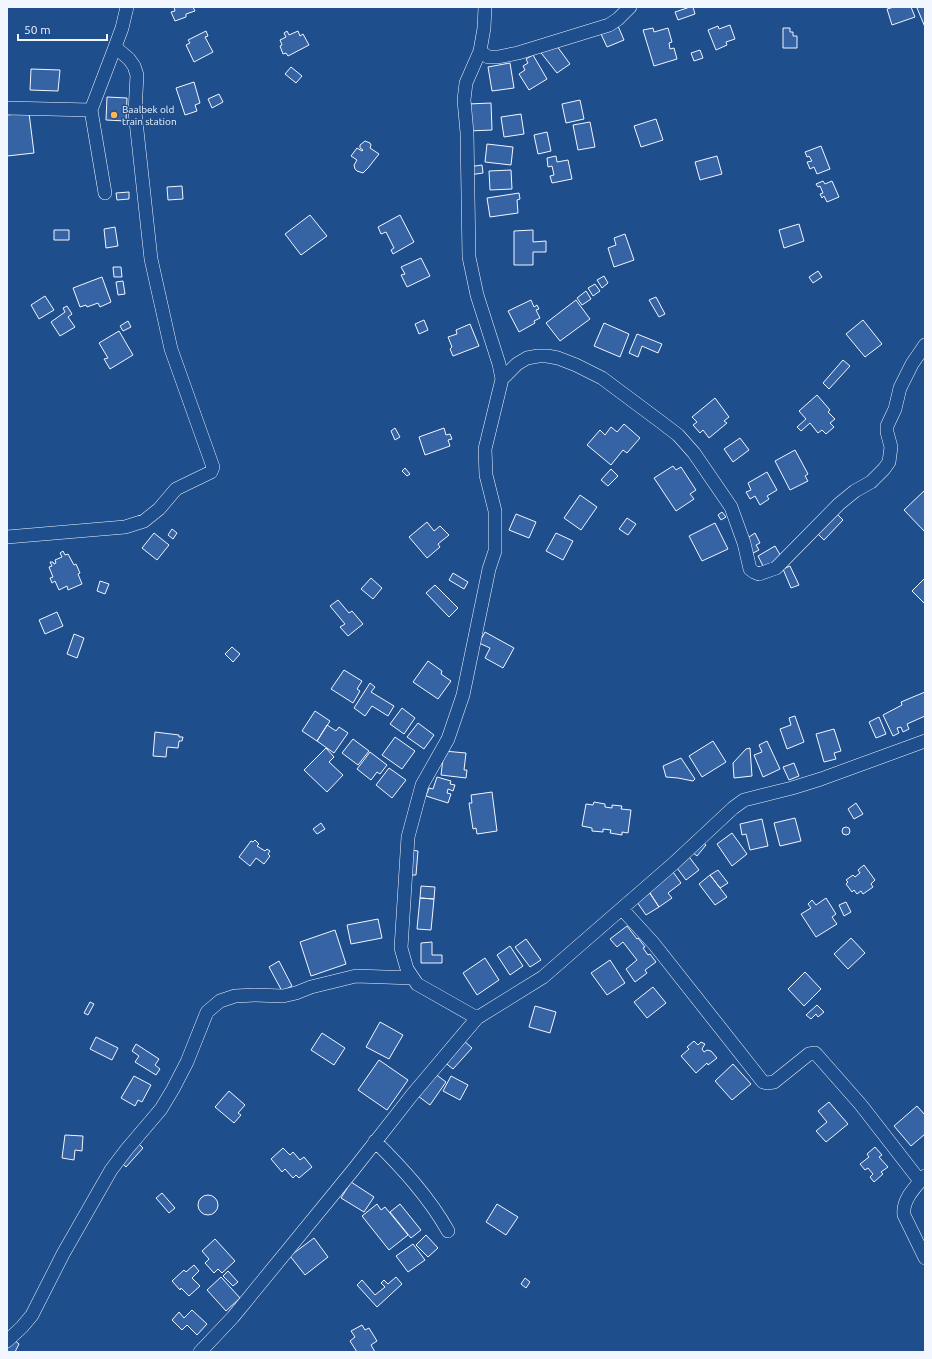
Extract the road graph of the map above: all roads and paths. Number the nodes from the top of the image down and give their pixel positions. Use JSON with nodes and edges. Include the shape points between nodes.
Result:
{"nodes":[{"id":1,"x":127,"y":7,"type":"edge"},
{"id":2,"x":485,"y":7,"type":"edge"},
{"id":3,"x":630,"y":7,"type":"edge"},
{"id":4,"x":116,"y":47,"type":"junction"},
{"id":5,"x":480,"y":51,"type":"junction"},
{"id":6,"x":7,"y":108,"type":"edge"},
{"id":7,"x":91,"y":110,"type":"junction"},
{"id":8,"x":105,"y":193,"type":"dead end"},
{"id":9,"x":925,"y":345,"type":"edge"},
{"id":10,"x":502,"y":379,"type":"junction"},
{"id":11,"x":7,"y":537,"type":"edge"},
{"id":12,"x":925,"y":741,"type":"edge"},
{"id":13,"x":622,"y":908,"type":"junction"},
{"id":14,"x":413,"y":978,"type":"junction"},
{"id":15,"x":477,"y":1018,"type":"junction"},
{"id":16,"x":375,"y":1141,"type":"junction"},
{"id":17,"x":922,"y":1178,"type":"edge"},
{"id":18,"x":448,"y":1231,"type":"dead end"},
{"id":19,"x":925,"y":1258,"type":"edge"},
{"id":20,"x":7,"y":1341,"type":"edge"},
{"id":21,"x":200,"y":1352,"type":"edge"}],
"edges":[{"from":1,"to":4,"type":"street"},
{"from":2,"to":5,"type":"street"},
{"from":3,"to":5,"type":"street","via":[[609,26],[518,53],[488,57]]},
{"from":4,"to":7,"type":"street"},
{"from":4,"to":11,"type":"street","via":[[129,59],[137,75],[135,112],[152,259],[171,349],[213,467],[211,472],[176,489],[159,509],[144,521],[125,527]]},
{"from":5,"to":10,"type":"street","via":[[466,83],[464,100],[469,257],[477,295]]},
{"from":6,"to":7,"type":"street"},
{"from":7,"to":8,"type":"street"},
{"from":9,"to":10,"type":"street","via":[[900,388],[887,426],[891,447],[884,469],[871,482],[839,504],[776,568],[759,574],[750,569],[731,507],[694,453],[678,435],[602,378],[558,358],[527,358]]},
{"from":10,"to":14,"type":"street","via":[[485,449],[486,475],[495,511],[495,551],[463,695],[448,739],[422,785],[408,837],[401,948],[407,969]]},
{"from":12,"to":13,"type":"street","via":[[821,779],[744,800]]},
{"from":13,"to":15,"type":"street","via":[[543,977]]},
{"from":13,"to":17,"type":"street","via":[[654,944],[763,1082],[774,1082],[809,1054],[815,1053]]},
{"from":14,"to":15,"type":"street","via":[[417,984]]},
{"from":14,"to":20,"type":"street","via":[[356,976],[283,996],[235,996],[220,1001],[207,1012],[174,1089],[112,1170],[32,1315]]},
{"from":15,"to":16,"type":"street"},
{"from":16,"to":18,"type":"street","via":[[418,1188],[440,1216]]},
{"from":16,"to":21,"type":"street","via":[[233,1317]]},
{"from":17,"to":19,"type":"street","via":[[907,1198],[903,1210]]}]}
